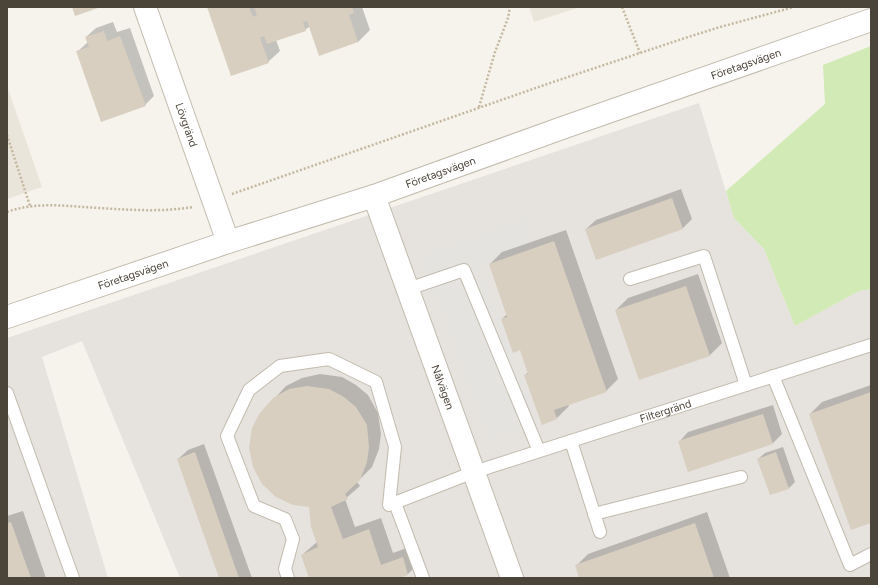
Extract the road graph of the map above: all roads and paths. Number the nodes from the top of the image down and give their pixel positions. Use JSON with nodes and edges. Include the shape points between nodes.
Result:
{"nodes":[{"id":1,"x":145,"y":7,"type":"edge"},
{"id":2,"x":510,"y":7,"type":"edge"},
{"id":3,"x":622,"y":7,"type":"edge"},
{"id":4,"x":794,"y":7,"type":"edge"},
{"id":5,"x":790,"y":8,"type":"edge"},
{"id":6,"x":871,"y":20,"type":"edge"},
{"id":7,"x":640,"y":53,"type":"junction"},
{"id":8,"x":478,"y":108,"type":"junction"},
{"id":9,"x":7,"y":135,"type":"edge"},
{"id":10,"x":374,"y":196,"type":"junction"},
{"id":11,"x":214,"y":200,"type":"junction"},
{"id":12,"x":30,"y":206,"type":"junction"},
{"id":13,"x":7,"y":212,"type":"edge"},
{"id":14,"x":228,"y":242,"type":"junction"},
{"id":15,"x":630,"y":279,"type":"dead end"},
{"id":16,"x":408,"y":289,"type":"junction"},
{"id":17,"x":7,"y":317,"type":"edge"},
{"id":18,"x":871,"y":345,"type":"edge"},
{"id":19,"x":773,"y":376,"type":"junction"},
{"id":20,"x":746,"y":385,"type":"junction"},
{"id":21,"x":7,"y":392,"type":"edge"},
{"id":22,"x":571,"y":441,"type":"junction"},
{"id":23,"x":539,"y":451,"type":"junction"},
{"id":24,"x":474,"y":472,"type":"junction"},
{"id":25,"x":741,"y":478,"type":"dead end"},
{"id":26,"x":395,"y":503,"type":"junction"},
{"id":27,"x":594,"y":514,"type":"junction"},
{"id":28,"x":600,"y":532,"type":"dead end"},
{"id":29,"x":871,"y":554,"type":"edge"},
{"id":30,"x":73,"y":578,"type":"edge"},
{"id":31,"x":288,"y":578,"type":"edge"},
{"id":32,"x":422,"y":578,"type":"edge"},
{"id":33,"x":512,"y":578,"type":"edge"}],
"edges":[{"from":1,"to":11,"type":"street","name":"Lövgränd"},
{"from":2,"to":8,"type":"path"},
{"from":3,"to":7,"type":"path"},
{"from":4,"to":5,"type":"path"},
{"from":5,"to":7,"type":"path"},
{"from":6,"to":10,"type":"street","name":"Företagsvägen"},
{"from":7,"to":8,"type":"path"},
{"from":8,"to":11,"type":"path"},
{"from":9,"to":12,"type":"path"},
{"from":10,"to":14,"type":"street","name":"Företagsvägen"},
{"from":10,"to":16,"type":"street","name":"Nålvägen"},
{"from":11,"to":12,"type":"path","via":[[178,210]]},
{"from":11,"to":14,"type":"street","name":"Lövgränd"},
{"from":12,"to":13,"type":"path"},
{"from":14,"to":17,"type":"street","name":"Företagsvägen"},
{"from":15,"to":20,"type":"lane","via":[[704,256]]},
{"from":16,"to":23,"type":"lane","via":[[464,270]]},
{"from":16,"to":24,"type":"street","name":"Nålvägen"},
{"from":18,"to":19,"type":"lane","name":"Filtergränd"},
{"from":19,"to":20,"type":"lane","name":"Filtergränd"},
{"from":19,"to":29,"type":"lane","via":[[850,565]]},
{"from":20,"to":22,"type":"lane","name":"Filtergränd"},
{"from":21,"to":30,"type":"lane"},
{"from":22,"to":23,"type":"lane","name":"Filtergränd"},
{"from":22,"to":27,"type":"lane"},
{"from":23,"to":24,"type":"lane","name":"Filtergränd"},
{"from":24,"to":26,"type":"lane","name":"Filtergränd"},
{"from":24,"to":33,"type":"street","name":"Nålvägen"},
{"from":25,"to":27,"type":"lane"},
{"from":26,"to":31,"type":"lane","via":[[389,505],[395,447],[376,382],[329,359],[280,366],[249,390],[227,436],[254,506],[285,519],[293,539],[284,569]]},
{"from":26,"to":32,"type":"lane"},
{"from":27,"to":28,"type":"lane"}]}
